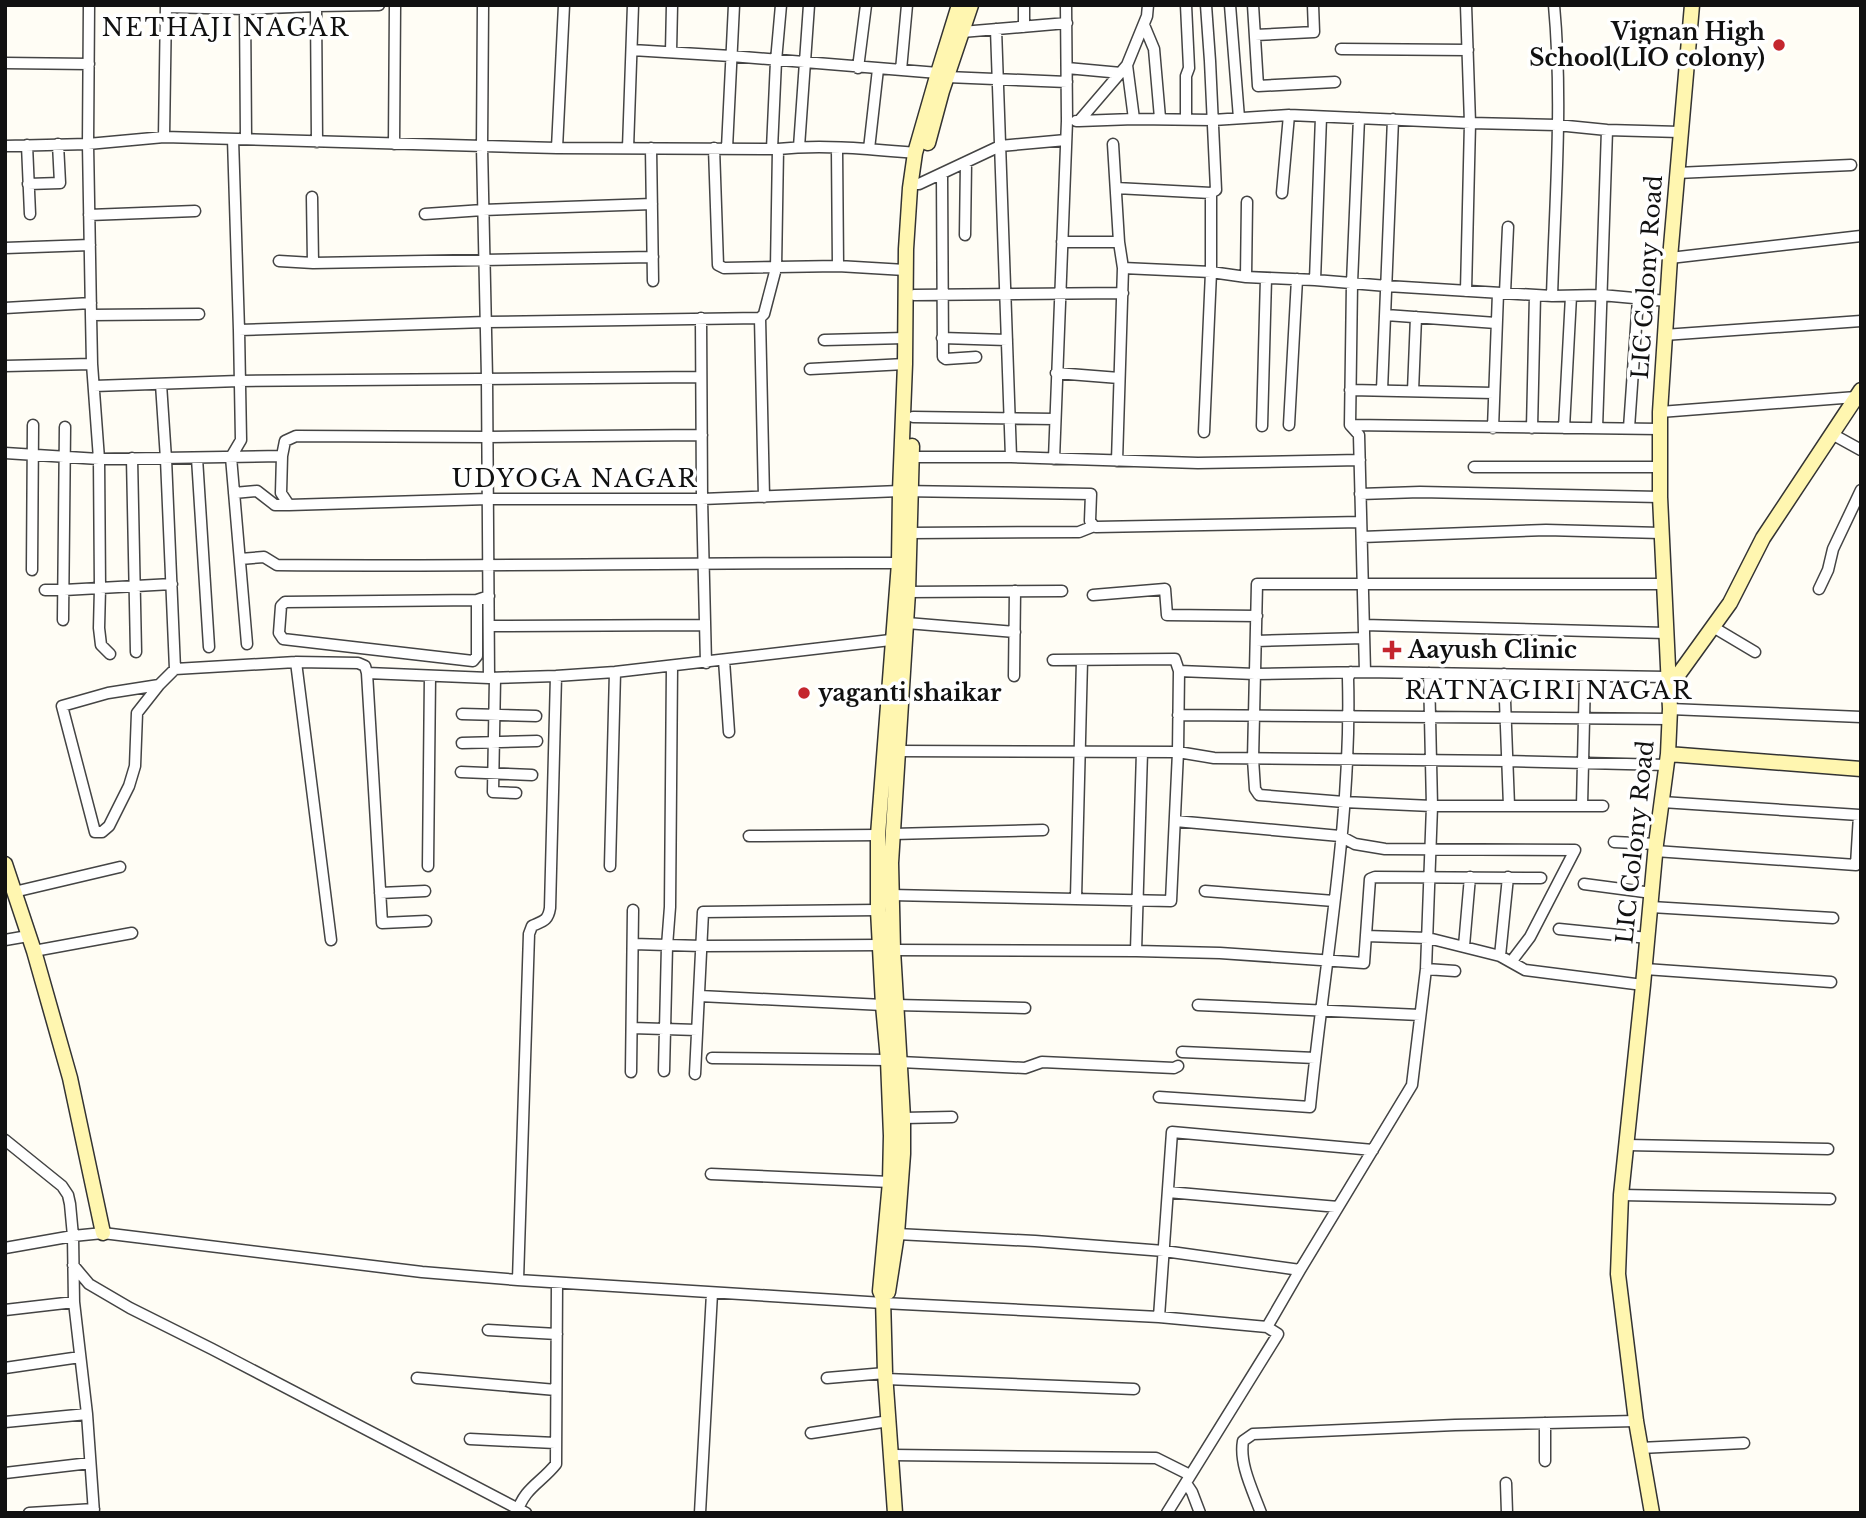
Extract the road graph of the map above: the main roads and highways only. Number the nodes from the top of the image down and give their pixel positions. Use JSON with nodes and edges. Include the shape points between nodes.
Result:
{"nodes":[{"id":1,"x":959,"y":5,"type":"edge"},
{"id":2,"x":971,"y":5,"type":"edge"},
{"id":3,"x":1692,"y":5,"type":"edge"},
{"id":4,"x":942,"y":75,"type":"junction"},
{"id":5,"x":915,"y":184,"type":"junction"},
{"id":6,"x":1858,"y":394,"type":"edge"},
{"id":7,"x":905,"y":491,"type":"junction"},
{"id":8,"x":900,"y":639,"type":"junction"},
{"id":9,"x":1668,"y":683,"type":"junction"},
{"id":10,"x":1668,"y":760,"type":"junction"},
{"id":11,"x":1861,"y":769,"type":"edge"},
{"id":12,"x":886,"y":835,"type":"junction"},
{"id":13,"x":5,"y":864,"type":"edge"},
{"id":14,"x":886,"y":948,"type":"junction"},
{"id":15,"x":894,"y":1061,"type":"junction"},
{"id":16,"x":103,"y":1233,"type":"road end"},
{"id":17,"x":883,"y":1301,"type":"junction"},
{"id":18,"x":895,"y":1513,"type":"edge"},
{"id":19,"x":1652,"y":1513,"type":"edge"}],
"edges":[{"from":1,"to":4,"type":"main road"},
{"from":2,"to":4,"type":"main road"},
{"from":3,"to":9,"type":"main road","name":"LIC Colony Road","via":[[1660,412]]},
{"from":4,"to":5,"type":"main road"},
{"from":4,"to":5,"type":"main road","via":[[915,153]]},
{"from":5,"to":7,"type":"main road","via":[[905,270]]},
{"from":5,"to":7,"type":"main road","via":[[913,417]]},
{"from":6,"to":9,"type":"main road","via":[[1763,538],[1730,603]]},
{"from":7,"to":8,"type":"main road","via":[[899,563]]},
{"from":7,"to":8,"type":"main road","via":[[910,533],[907,623]]},
{"from":8,"to":12,"type":"main road"},
{"from":8,"to":12,"type":"main road","via":[[897,751]]},
{"from":9,"to":10,"type":"main road","name":"LIC Colony Road"},
{"from":10,"to":11,"type":"main road"},
{"from":10,"to":19,"type":"main road","name":"LIC Colony Road","via":[[1621,1195],[1618,1274]]},
{"from":12,"to":14,"type":"main road","via":[[891,895]]},
{"from":12,"to":14,"type":"main road","via":[[878,910]]},
{"from":13,"to":16,"type":"main road","via":[[70,1078]]},
{"from":14,"to":15,"type":"main road"},
{"from":15,"to":17,"type":"main road"},
{"from":15,"to":17,"type":"main road","via":[[903,1118],[902,1173],[897,1234]]},
{"from":17,"to":18,"type":"main road"}]}
